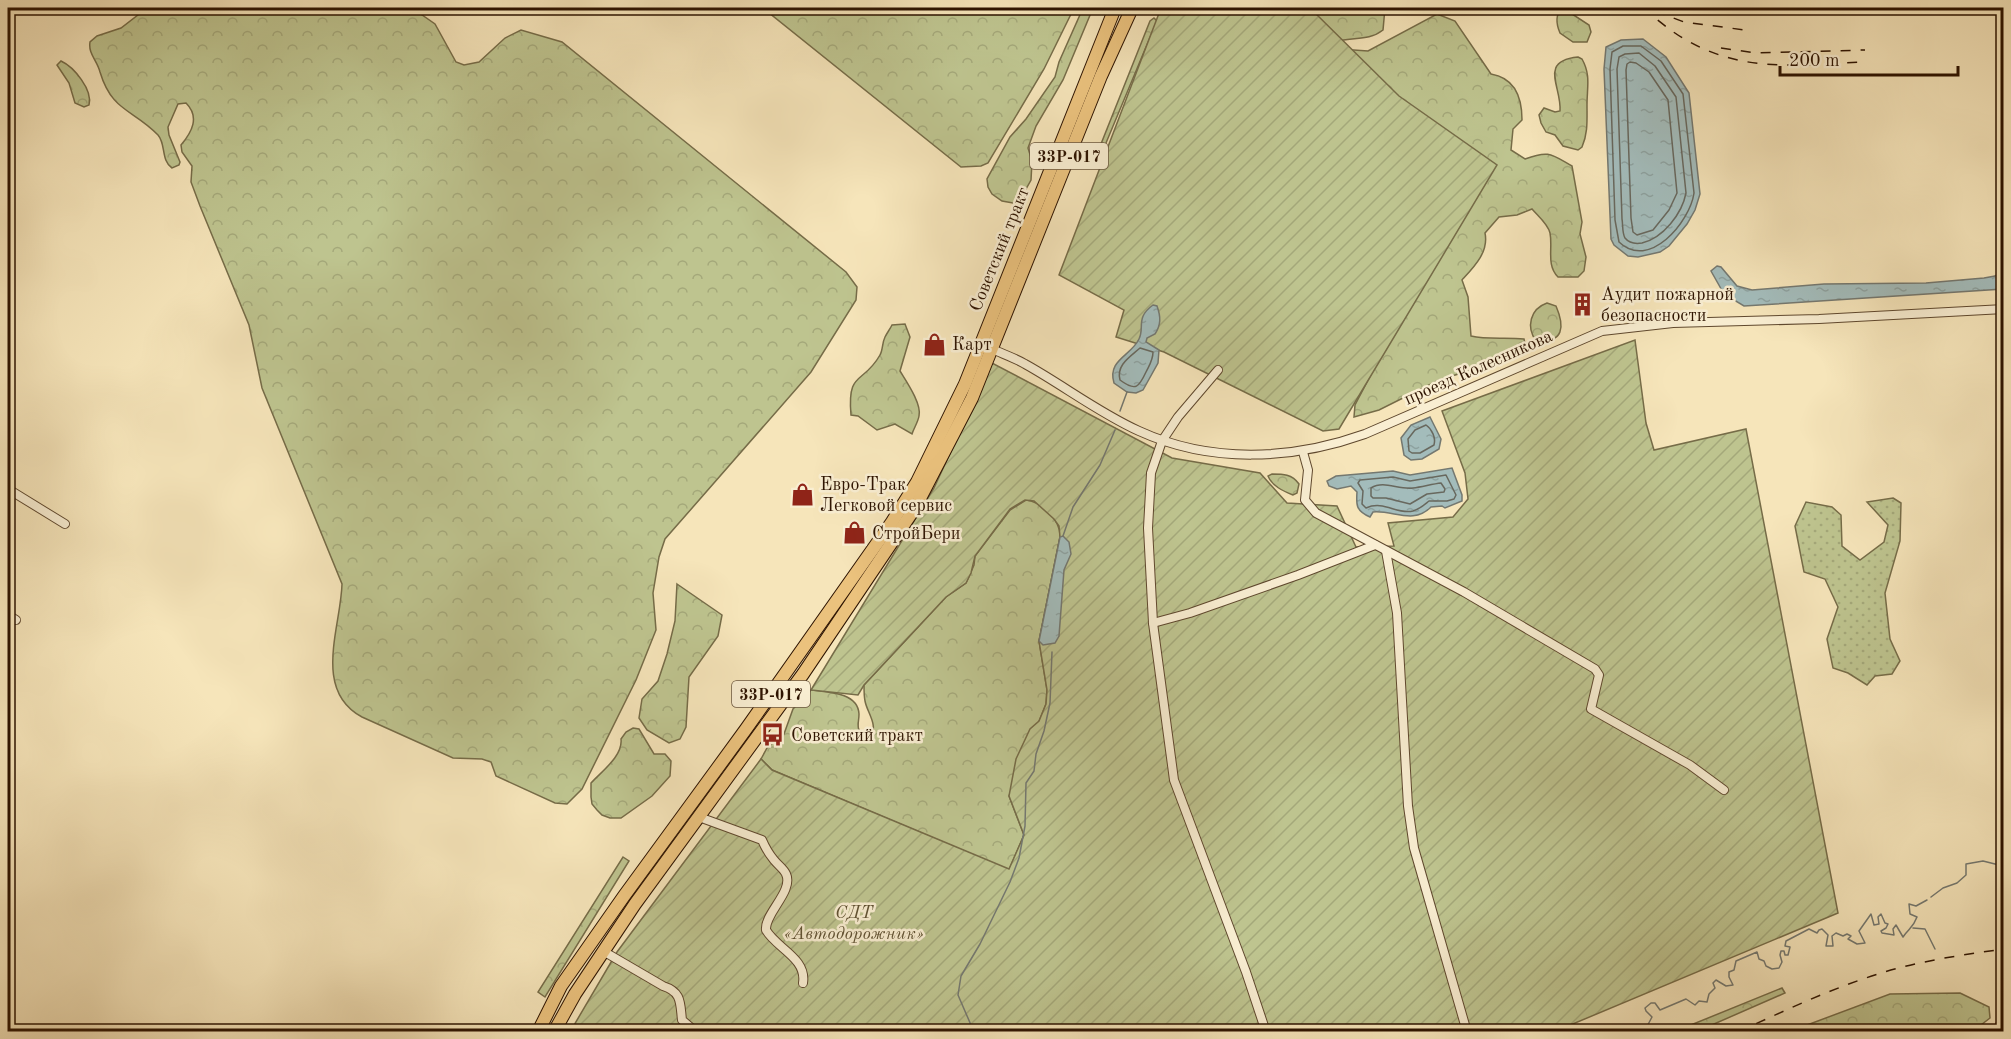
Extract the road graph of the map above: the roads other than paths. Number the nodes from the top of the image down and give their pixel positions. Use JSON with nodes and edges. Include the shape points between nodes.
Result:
{"nodes":[{"id":1,"x":1116,"y":8,"type":"edge"},
{"id":2,"x":1132,"y":8,"type":"edge"},
{"id":3,"x":2004,"y":309,"type":"edge"},
{"id":4,"x":986,"y":346,"type":"junction"},
{"id":5,"x":1218,"y":370,"type":"dead end"},
{"id":6,"x":1162,"y":441,"type":"junction"},
{"id":7,"x":1303,"y":452,"type":"junction"},
{"id":8,"x":8,"y":489,"type":"edge"},
{"id":9,"x":65,"y":524,"type":"dead end"},
{"id":10,"x":1375,"y":545,"type":"junction"},
{"id":11,"x":1386,"y":551,"type":"junction"},
{"id":12,"x":8,"y":615,"type":"edge"},
{"id":13,"x":16,"y":620,"type":"dead end"},
{"id":14,"x":1153,"y":623,"type":"junction"},
{"id":15,"x":1724,"y":790,"type":"dead end"},
{"id":16,"x":699,"y":817,"type":"junction"},
{"id":17,"x":603,"y":951,"type":"junction"},
{"id":18,"x":803,"y":983,"type":"dead end"},
{"id":19,"x":538,"y":1032,"type":"edge"},
{"id":20,"x":554,"y":1032,"type":"edge"},
{"id":21,"x":696,"y":1032,"type":"edge"},
{"id":22,"x":1266,"y":1032,"type":"edge"},
{"id":23,"x":1467,"y":1032,"type":"edge"}],
"edges":[{"from":1,"to":4,"type":"highway","name":"Советский тракт","number":"33Р-017","via":[[1088,72]]},
{"from":2,"to":4,"type":"highway","name":"Советский тракт","number":"33Р-017"},
{"from":3,"to":7,"type":"street","name":"проезд Колесникова","via":[[1672,323],[1602,331],[1365,434]]},
{"from":4,"to":6,"type":"street","name":"проезд Колесникова","via":[[1024,363],[1122,423]]},
{"from":4,"to":16,"type":"highway","name":"Советский тракт","number":"33Р-017","via":[[972,398],[915,508],[803,674]]},
{"from":4,"to":19,"type":"highway","name":"Советский тракт","number":"33Р-017","via":[[917,482],[896,515],[561,986]]},
{"from":5,"to":6,"type":"street"},
{"from":6,"to":7,"type":"street","name":"проезд Колесникова","via":[[1230,454]]},
{"from":6,"to":14,"type":"street","via":[[1151,473],[1148,528]]},
{"from":7,"to":10,"type":"street","via":[[1308,470],[1305,500],[1316,513]]},
{"from":8,"to":9,"type":"street"},
{"from":10,"to":11,"type":"street"},
{"from":10,"to":14,"type":"street"},
{"from":11,"to":15,"type":"street","via":[[1596,669],[1599,675],[1591,709],[1690,765]]},
{"from":11,"to":23,"type":"street","via":[[1397,613],[1407,802],[1414,848]]},
{"from":12,"to":13,"type":"street"},
{"from":14,"to":22,"type":"street","via":[[1174,780]]},
{"from":16,"to":17,"type":"highway","name":"Советский тракт","number":"33Р-017"},
{"from":16,"to":18,"type":"street","via":[[762,840],[786,872],[788,882],[766,930],[801,966]]},
{"from":17,"to":20,"type":"highway","name":"Советский тракт","number":"33Р-017"},
{"from":17,"to":21,"type":"street","via":[[673,989],[679,998],[682,1020]]}]}
